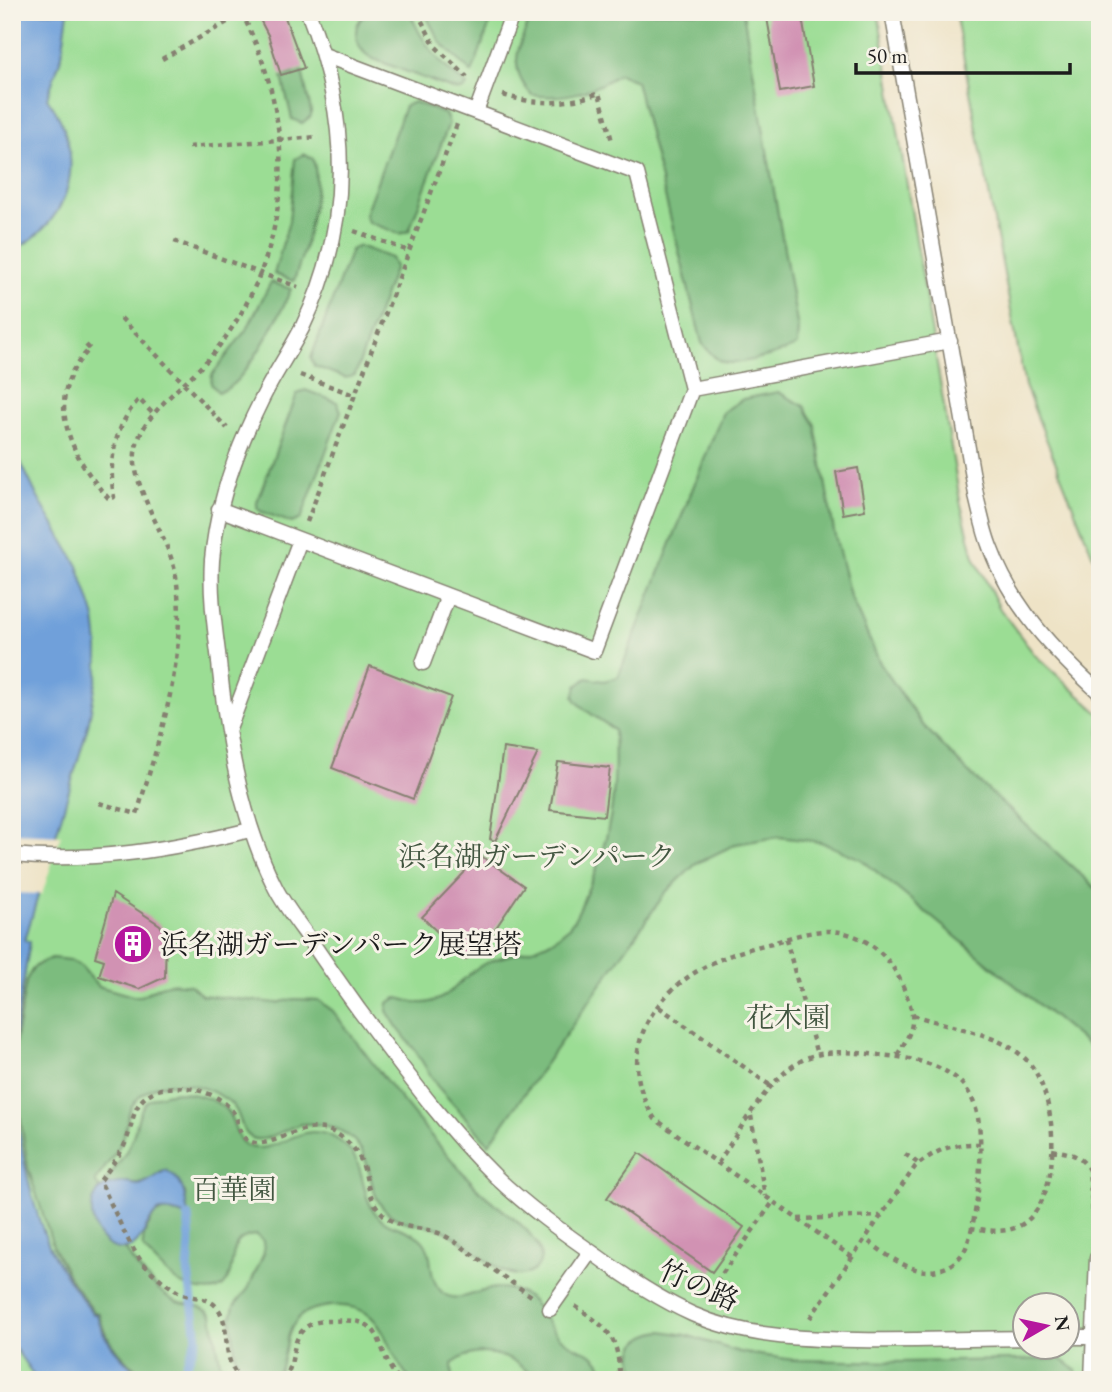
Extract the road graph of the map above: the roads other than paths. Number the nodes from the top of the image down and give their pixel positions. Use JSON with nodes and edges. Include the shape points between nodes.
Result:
{"nodes":[{"id":1,"x":309,"y":12,"type":"edge"},
{"id":2,"x":513,"y":12,"type":"edge"},
{"id":3,"x":892,"y":12,"type":"edge"},
{"id":4,"x":324,"y":55,"type":"junction"},
{"id":5,"x":469,"y":110,"type":"junction"},
{"id":6,"x":950,"y":341,"type":"junction"},
{"id":7,"x":692,"y":389,"type":"junction"},
{"id":8,"x":219,"y":509,"type":"junction"},
{"id":9,"x":300,"y":540,"type":"junction"},
{"id":10,"x":448,"y":596,"type":"junction"},
{"id":11,"x":423,"y":663,"type":"dead end"},
{"id":12,"x":1100,"y":693,"type":"edge"},
{"id":13,"x":229,"y":730,"type":"junction"},
{"id":14,"x":250,"y":830,"type":"junction"},
{"id":15,"x":12,"y":855,"type":"edge"},
{"id":16,"x":590,"y":1252,"type":"junction"},
{"id":17,"x":1098,"y":1256,"type":"edge"},
{"id":18,"x":550,"y":1309,"type":"road end"},
{"id":19,"x":1097,"y":1337,"type":"edge"},
{"id":20,"x":1010,"y":1338,"type":"edge"},
{"id":21,"x":1092,"y":1380,"type":"edge"}],
"edges":[{"from":1,"to":4,"type":"lane","name":"竹の路"},
{"from":2,"to":5,"type":"lane","via":[[485,88]]},
{"from":3,"to":6,"type":"lane"},
{"from":4,"to":5,"type":"lane"},
{"from":4,"to":8,"type":"lane","name":"竹の路","via":[[340,135],[340,192],[327,264],[300,332],[242,443]]},
{"from":5,"to":7,"type":"lane","via":[[637,173]]},
{"from":6,"to":7,"type":"lane"},
{"from":6,"to":12,"type":"lane","via":[[989,547],[1009,591],[1036,630]]},
{"from":7,"to":10,"type":"lane","via":[[594,651]]},
{"from":8,"to":9,"type":"lane"},
{"from":8,"to":13,"type":"lane","name":"竹の路","via":[[212,565],[214,618]]},
{"from":9,"to":10,"type":"lane"},
{"from":9,"to":13,"type":"lane"},
{"from":10,"to":11,"type":"lane"},
{"from":13,"to":14,"type":"lane","name":"竹の路"},
{"from":14,"to":15,"type":"lane","via":[[137,852],[78,857]]},
{"from":14,"to":16,"type":"lane","name":"竹の路","via":[[276,891],[425,1098],[494,1175]]},
{"from":16,"to":18,"type":"lane"},
{"from":16,"to":20,"type":"lane","name":"竹の路","via":[[694,1315],[744,1331],[795,1339]]},
{"from":17,"to":19,"type":"lane"},
{"from":19,"to":21,"type":"lane"}]}
